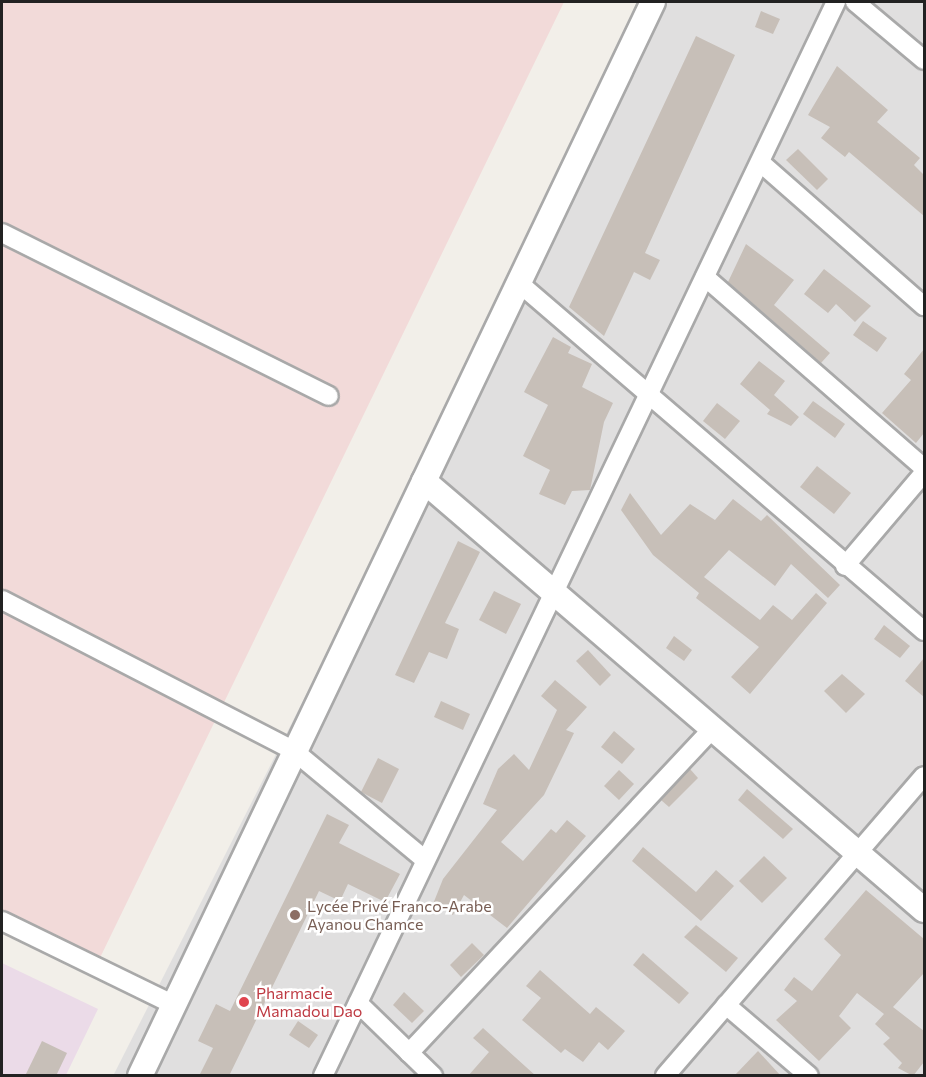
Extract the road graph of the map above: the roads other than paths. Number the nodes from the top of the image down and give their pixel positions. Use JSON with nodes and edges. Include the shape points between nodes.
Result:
{"nodes":[{"id":1,"x":653,"y":2,"type":"edge"},
{"id":2,"x":836,"y":2,"type":"edge"},
{"id":3,"x":855,"y":2,"type":"edge"},
{"id":4,"x":924,"y":60,"type":"edge"},
{"id":5,"x":761,"y":163,"type":"junction"},
{"id":6,"x":2,"y":233,"type":"edge"},
{"id":7,"x":705,"y":277,"type":"junction"},
{"id":8,"x":519,"y":283,"type":"junction"},
{"id":9,"x":924,"y":306,"type":"edge"},
{"id":10,"x":648,"y":392,"type":"junction"},
{"id":11,"x":329,"y":396,"type":"dead end"},
{"id":12,"x":924,"y":470,"type":"edge"},
{"id":13,"x":423,"y":481,"type":"junction"},
{"id":14,"x":845,"y":566,"type":"junction"},
{"id":15,"x":554,"y":592,"type":"junction"},
{"id":16,"x":2,"y":600,"type":"edge"},
{"id":17,"x":924,"y":631,"type":"edge"},
{"id":18,"x":713,"y":728,"type":"junction"},
{"id":19,"x":294,"y":751,"type":"junction"},
{"id":20,"x":924,"y":776,"type":"edge"},
{"id":21,"x":858,"y":852,"type":"junction"},
{"id":22,"x":424,"y":859,"type":"junction"},
{"id":23,"x":924,"y":910,"type":"edge"},
{"id":24,"x":2,"y":921,"type":"edge"},
{"id":25,"x":358,"y":1003,"type":"junction"},
{"id":26,"x":174,"y":1005,"type":"junction"},
{"id":27,"x":726,"y":1005,"type":"junction"},
{"id":28,"x":409,"y":1053,"type":"junction"},
{"id":29,"x":140,"y":1076,"type":"edge"},
{"id":30,"x":323,"y":1076,"type":"edge"},
{"id":31,"x":433,"y":1076,"type":"edge"},
{"id":32,"x":665,"y":1076,"type":"edge"},
{"id":33,"x":809,"y":1076,"type":"edge"}],
"edges":[{"from":1,"to":8,"type":"street"},
{"from":2,"to":5,"type":"street"},
{"from":3,"to":4,"type":"street"},
{"from":5,"to":7,"type":"street"},
{"from":5,"to":9,"type":"street"},
{"from":6,"to":11,"type":"street"},
{"from":7,"to":10,"type":"street"},
{"from":7,"to":12,"type":"street"},
{"from":8,"to":10,"type":"street"},
{"from":8,"to":13,"type":"street"},
{"from":10,"to":14,"type":"street"},
{"from":10,"to":15,"type":"street"},
{"from":12,"to":14,"type":"street"},
{"from":13,"to":15,"type":"street"},
{"from":13,"to":19,"type":"street"},
{"from":14,"to":17,"type":"street"},
{"from":15,"to":18,"type":"street"},
{"from":15,"to":22,"type":"street"},
{"from":16,"to":19,"type":"street"},
{"from":18,"to":21,"type":"street"},
{"from":18,"to":28,"type":"street"},
{"from":19,"to":22,"type":"street"},
{"from":19,"to":26,"type":"street"},
{"from":20,"to":21,"type":"street"},
{"from":21,"to":23,"type":"street"},
{"from":21,"to":27,"type":"street"},
{"from":22,"to":25,"type":"street"},
{"from":24,"to":26,"type":"street"},
{"from":25,"to":28,"type":"street"},
{"from":25,"to":30,"type":"street"},
{"from":26,"to":29,"type":"street"},
{"from":27,"to":32,"type":"street"},
{"from":27,"to":33,"type":"street"},
{"from":28,"to":31,"type":"street"}]}
